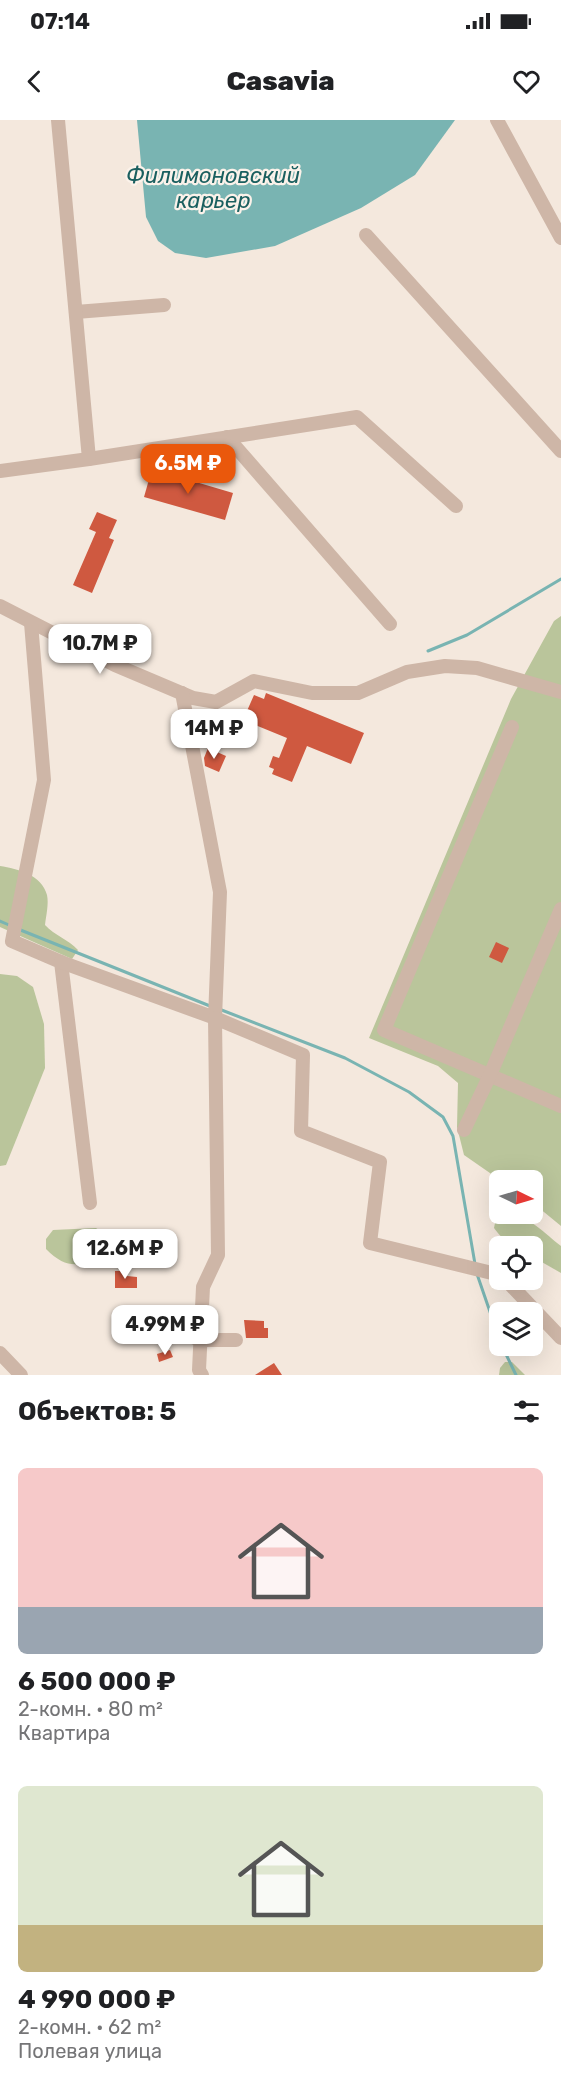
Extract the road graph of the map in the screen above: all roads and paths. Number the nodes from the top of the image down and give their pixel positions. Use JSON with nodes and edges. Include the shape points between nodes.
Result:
{"nodes":[{"id":1,"x":58,"y":120,"type":"edge"},
{"id":2,"x":497,"y":120,"type":"edge"},
{"id":3,"x":366,"y":235,"type":"dead end"},
{"id":4,"x":561,"y":238,"type":"edge"},
{"id":5,"x":164,"y":306,"type":"dead end"},
{"id":6,"x":76,"y":312,"type":"junction"},
{"id":7,"x":227,"y":437,"type":"junction"},
{"id":8,"x":561,"y":451,"type":"edge"},
{"id":9,"x":89,"y":459,"type":"junction"},
{"id":10,"x":0,"y":471,"type":"edge"},
{"id":11,"x":456,"y":506,"type":"dead end"},
{"id":12,"x":0,"y":606,"type":"edge"},
{"id":13,"x":31,"y":623,"type":"junction"},
{"id":14,"x":390,"y":624,"type":"dead end"},
{"id":15,"x":561,"y":692,"type":"edge"},
{"id":16,"x":182,"y":693,"type":"junction"},
{"id":17,"x":512,"y":726,"type":"dead end"},
{"id":18,"x":561,"y":909,"type":"edge"},
{"id":19,"x":6,"y":939,"type":"edge"},
{"id":20,"x":61,"y":962,"type":"junction"},
{"id":21,"x":215,"y":1018,"type":"junction"},
{"id":22,"x":490,"y":1075,"type":"junction"},
{"id":23,"x":561,"y":1106,"type":"edge"},
{"id":24,"x":464,"y":1130,"type":"dead end"},
{"id":25,"x":90,"y":1203,"type":"dead end"},
{"id":26,"x":489,"y":1272,"type":"edge"},
{"id":27,"x":515,"y":1290,"type":"edge"},
{"id":28,"x":151,"y":1320,"type":"dead end"},
{"id":29,"x":561,"y":1338,"type":"edge"},
{"id":30,"x":200,"y":1340,"type":"junction"},
{"id":31,"x":236,"y":1340,"type":"dead end"},
{"id":32,"x":0,"y":1353,"type":"edge"},
{"id":33,"x":21,"y":1375,"type":"edge"},
{"id":34,"x":202,"y":1375,"type":"edge"}],
"edges":[{"from":1,"to":6,"type":"street"},
{"from":2,"to":4,"type":"street"},
{"from":3,"to":8,"type":"street"},
{"from":5,"to":6,"type":"street"},
{"from":6,"to":9,"type":"street"},
{"from":7,"to":9,"type":"street"},
{"from":7,"to":11,"type":"street","via":[[357,417]]},
{"from":7,"to":14,"type":"street"},
{"from":9,"to":10,"type":"street"},
{"from":12,"to":13,"type":"street"},
{"from":13,"to":16,"type":"street"},
{"from":13,"to":19,"type":"street","via":[[44,780]]},
{"from":15,"to":16,"type":"street","via":[[477,668],[445,666],[407,672],[358,693],[312,693],[254,681],[216,702]]},
{"from":16,"to":21,"type":"street","via":[[220,892]]},
{"from":17,"to":22,"type":"street","via":[[384,1030]]},
{"from":18,"to":22,"type":"street"},
{"from":19,"to":20,"type":"street"},
{"from":20,"to":21,"type":"street"},
{"from":20,"to":25,"type":"street"},
{"from":21,"to":26,"type":"street","via":[[303,1055],[301,1131],[380,1162],[370,1243]]},
{"from":21,"to":30,"type":"street","via":[[219,1255],[203,1287]]},
{"from":22,"to":23,"type":"street"},
{"from":22,"to":24,"type":"street"},
{"from":27,"to":29,"type":"street"},
{"from":28,"to":30,"type":"street"},
{"from":30,"to":31,"type":"street"},
{"from":30,"to":34,"type":"street"},
{"from":32,"to":33,"type":"street"}]}
